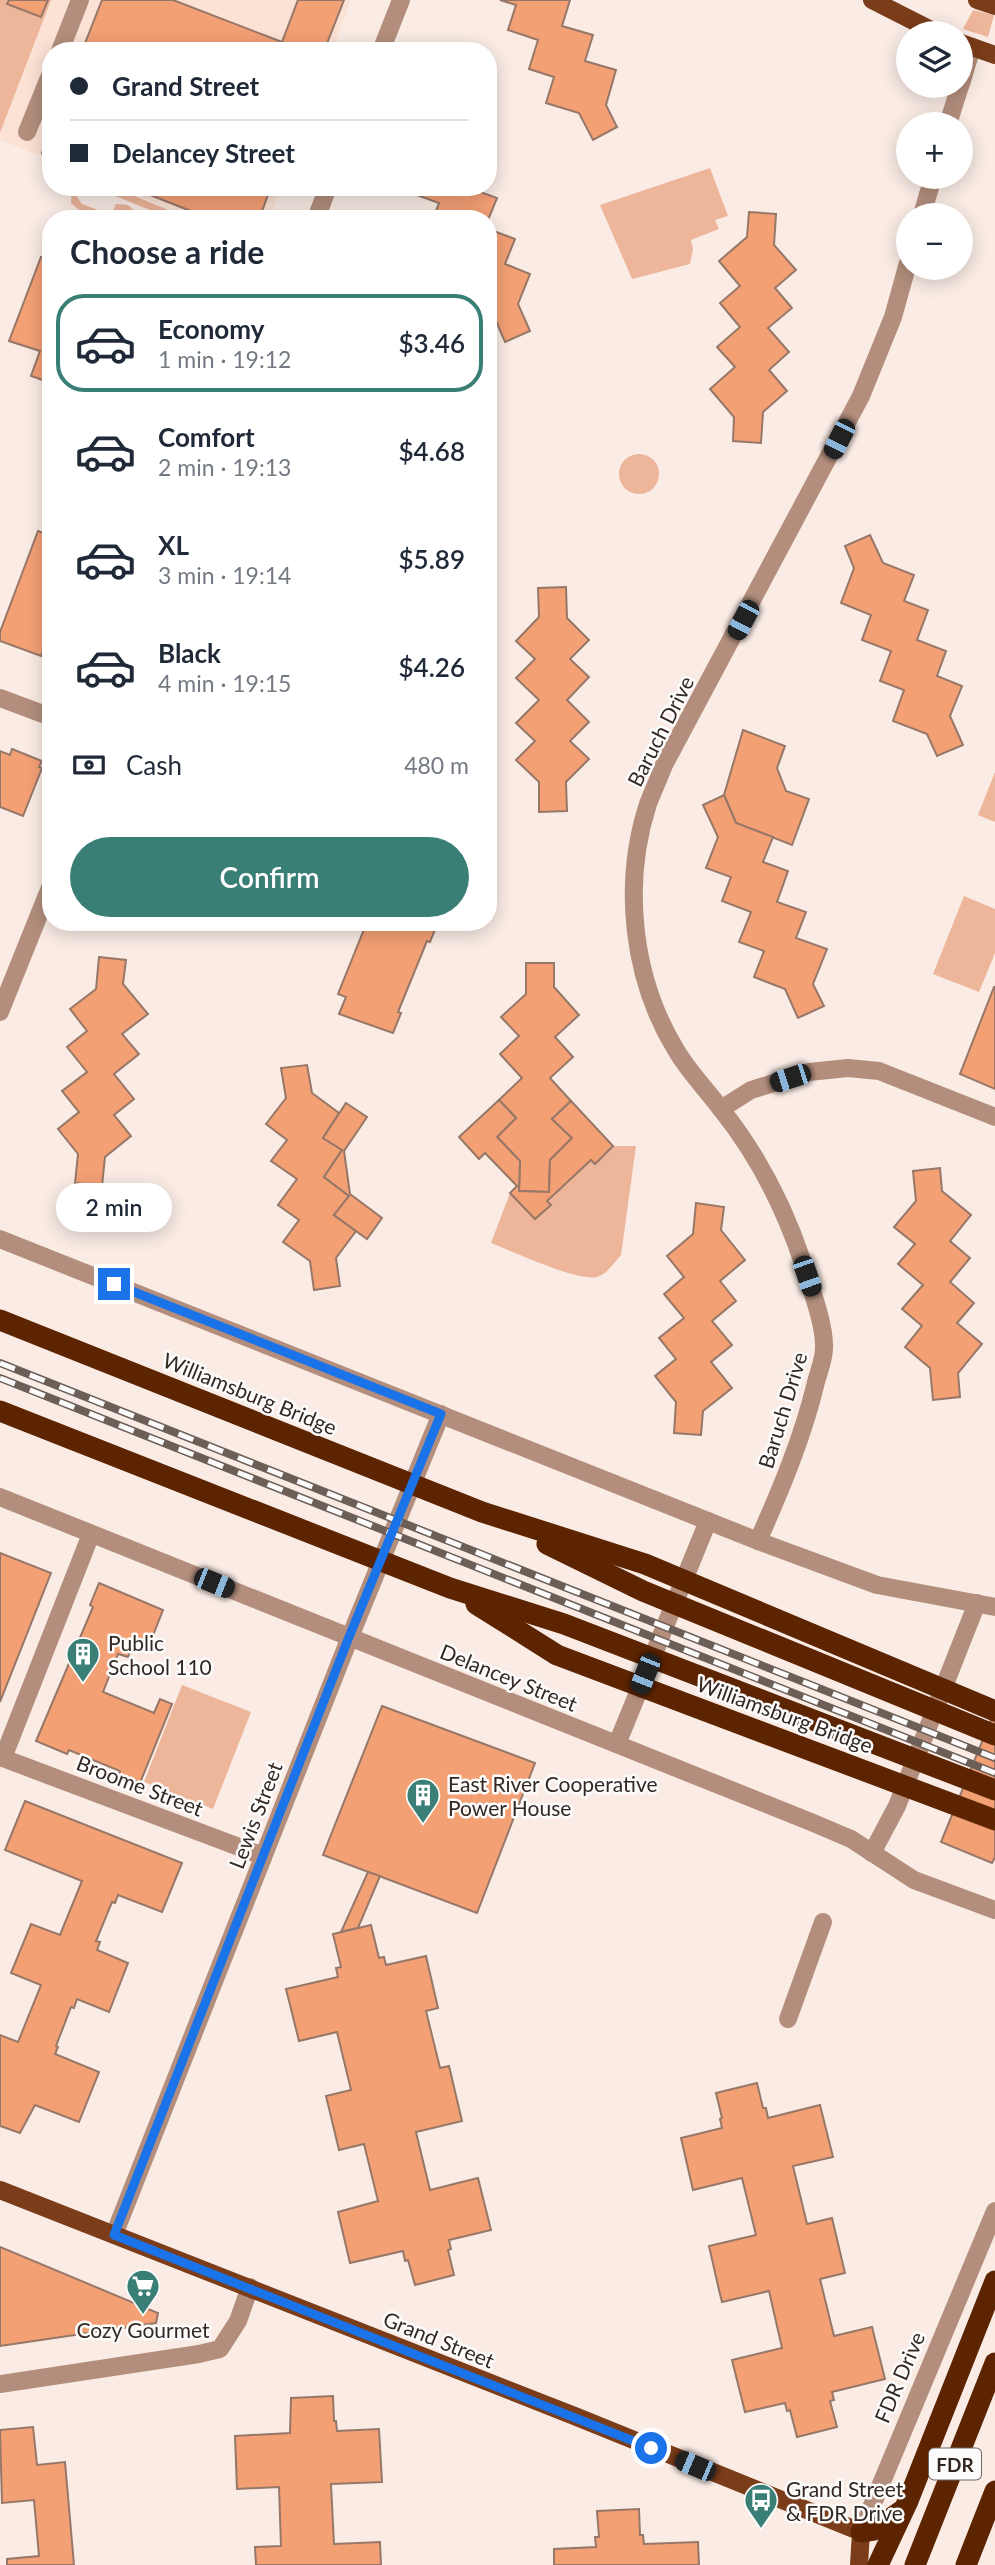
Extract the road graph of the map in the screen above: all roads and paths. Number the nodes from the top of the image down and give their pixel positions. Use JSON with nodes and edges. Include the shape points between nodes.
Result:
{"nodes":[{"id":1,"x":80,"y":0,"type":"edge"},
{"id":2,"x":401,"y":0,"type":"edge"},
{"id":3,"x":872,"y":0,"type":"edge"},
{"id":4,"x":977,"y":0,"type":"edge"},
{"id":5,"x":995,"y":6,"type":"edge"},
{"id":6,"x":913,"y":21,"type":"edge"},
{"id":7,"x":64,"y":42,"type":"edge"},
{"id":8,"x":385,"y":42,"type":"edge"},
{"id":9,"x":973,"y":47,"type":"edge"},
{"id":10,"x":995,"y":55,"type":"edge"},
{"id":11,"x":42,"y":95,"type":"edge"},
{"id":12,"x":27,"y":132,"type":"dead end"},
{"id":13,"x":903,"y":280,"type":"edge"},
{"id":14,"x":0,"y":698,"type":"edge"},
{"id":15,"x":42,"y":714,"type":"edge"},
{"id":16,"x":42,"y":907,"type":"edge"},
{"id":17,"x":0,"y":1012,"type":"edge"},
{"id":18,"x":721,"y":1109,"type":"junction"},
{"id":19,"x":995,"y":1116,"type":"edge"},
{"id":20,"x":0,"y":1239,"type":"edge"},
{"id":21,"x":0,"y":1320,"type":"edge"},
{"id":22,"x":0,"y":1411,"type":"edge"},
{"id":23,"x":441,"y":1414,"type":"junction"},
{"id":24,"x":0,"y":1497,"type":"edge"},
{"id":25,"x":482,"y":1512,"type":"junction"},
{"id":26,"x":708,"y":1521,"type":"junction"},
{"id":27,"x":91,"y":1534,"type":"junction"},
{"id":28,"x":758,"y":1541,"type":"junction"},
{"id":29,"x":450,"y":1588,"type":"junction"},
{"id":30,"x":986,"y":1605,"type":"edge"},
{"id":31,"x":349,"y":1637,"type":"junction"},
{"id":32,"x":995,"y":1711,"type":"edge"},
{"id":33,"x":995,"y":1735,"type":"edge"},
{"id":34,"x":617,"y":1744,"type":"junction"},
{"id":35,"x":2,"y":1757,"type":"edge"},
{"id":36,"x":995,"y":1790,"type":"edge"},
{"id":37,"x":995,"y":1820,"type":"edge"},
{"id":38,"x":872,"y":1853,"type":"junction"},
{"id":39,"x":263,"y":1856,"type":"junction"},
{"id":40,"x":995,"y":1910,"type":"edge"},
{"id":41,"x":823,"y":1922,"type":"dead end"},
{"id":42,"x":788,"y":2019,"type":"dead end"},
{"id":43,"x":0,"y":2190,"type":"edge"},
{"id":44,"x":995,"y":2211,"type":"edge"},
{"id":45,"x":114,"y":2235,"type":"junction"},
{"id":46,"x":995,"y":2281,"type":"edge"},
{"id":47,"x":250,"y":2287,"type":"junction"},
{"id":48,"x":995,"y":2363,"type":"edge"},
{"id":49,"x":0,"y":2384,"type":"edge"},
{"id":50,"x":995,"y":2491,"type":"edge"},
{"id":51,"x":908,"y":2501,"type":"junction"},
{"id":52,"x":861,"y":2532,"type":"junction"},
{"id":53,"x":859,"y":2565,"type":"edge"},
{"id":54,"x":878,"y":2565,"type":"edge"},
{"id":55,"x":915,"y":2565,"type":"edge"},
{"id":56,"x":966,"y":2565,"type":"edge"}],
"edges":[{"from":1,"to":7,"type":"street"},
{"from":2,"to":8,"type":"street"},
{"from":3,"to":6,"type":"main road"},
{"from":4,"to":5,"type":"main road"},
{"from":9,"to":10,"type":"main road"},
{"from":11,"to":12,"type":"street"},
{"from":13,"to":18,"type":"street","name":"Baruch Drive","via":[[861,396],[664,765],[648,804],[638,848],[634,897],[644,977],[675,1049]]},
{"from":14,"to":15,"type":"street"},
{"from":16,"to":17,"type":"street"},
{"from":18,"to":19,"type":"street","via":[[751,1090],[809,1072],[848,1068],[879,1071]]},
{"from":18,"to":28,"type":"street","name":"Baruch Drive","via":[[772,1188],[795,1240],[824,1346],[809,1412]]},
{"from":20,"to":23,"type":"street"},
{"from":21,"to":25,"type":"highway","name":"Williamsburg Bridge","bridge":true},
{"from":22,"to":29,"type":"highway","name":"Williamsburg Bridge","bridge":true},
{"from":23,"to":26,"type":"street"},
{"from":23,"to":31,"type":"street","name":"Lewis Street"},
{"from":24,"to":27,"type":"street","name":"Delancey Street"},
{"from":25,"to":32,"type":"highway","name":"Williamsburg Bridge","bridge":true,"via":[[645,1564]]},
{"from":25,"to":33,"type":"highway","name":"Williamsburg Bridge","bridge":true,"via":[[643,1591]]},
{"from":26,"to":28,"type":"street"},
{"from":26,"to":34,"type":"street"},
{"from":27,"to":31,"type":"street","name":"Delancey Street"},
{"from":27,"to":35,"type":"street"},
{"from":28,"to":30,"type":"street","via":[[877,1586]]},
{"from":29,"to":36,"type":"highway","name":"Williamsburg Bridge","bridge":true,"via":[[564,1624]]},
{"from":29,"to":37,"type":"highway","name":"Williamsburg Bridge","bridge":true,"via":[[557,1656]]},
{"from":30,"to":38,"type":"street","via":[[897,1807]]},
{"from":31,"to":34,"type":"street","name":"Delancey Street"},
{"from":31,"to":39,"type":"street","name":"Lewis Street"},
{"from":34,"to":38,"type":"street","name":"Delancey Street","via":[[851,1839]]},
{"from":35,"to":39,"type":"street","name":"Broome Street"},
{"from":38,"to":40,"type":"street","name":"Delancey Street","via":[[914,1880]]},
{"from":39,"to":45,"type":"street","name":"Lewis Street"},
{"from":41,"to":42,"type":"street"},
{"from":43,"to":45,"type":"main road","name":"Grand Street"},
{"from":44,"to":52,"type":"street","name":"FDR Drive"},
{"from":45,"to":47,"type":"main road","name":"Grand Street"},
{"from":46,"to":51,"type":"highway"},
{"from":47,"to":49,"type":"street","via":[[238,2321],[220,2349]]},
{"from":47,"to":52,"type":"main road","name":"Grand Street"},
{"from":48,"to":55,"type":"highway","number":"FDR"},
{"from":50,"to":56,"type":"highway","number":"FDR"},
{"from":51,"to":52,"type":"highway","via":[[883,2525]]},
{"from":51,"to":54,"type":"highway"},
{"from":52,"to":53,"type":"main road","name":"FDR Drive"}]}
